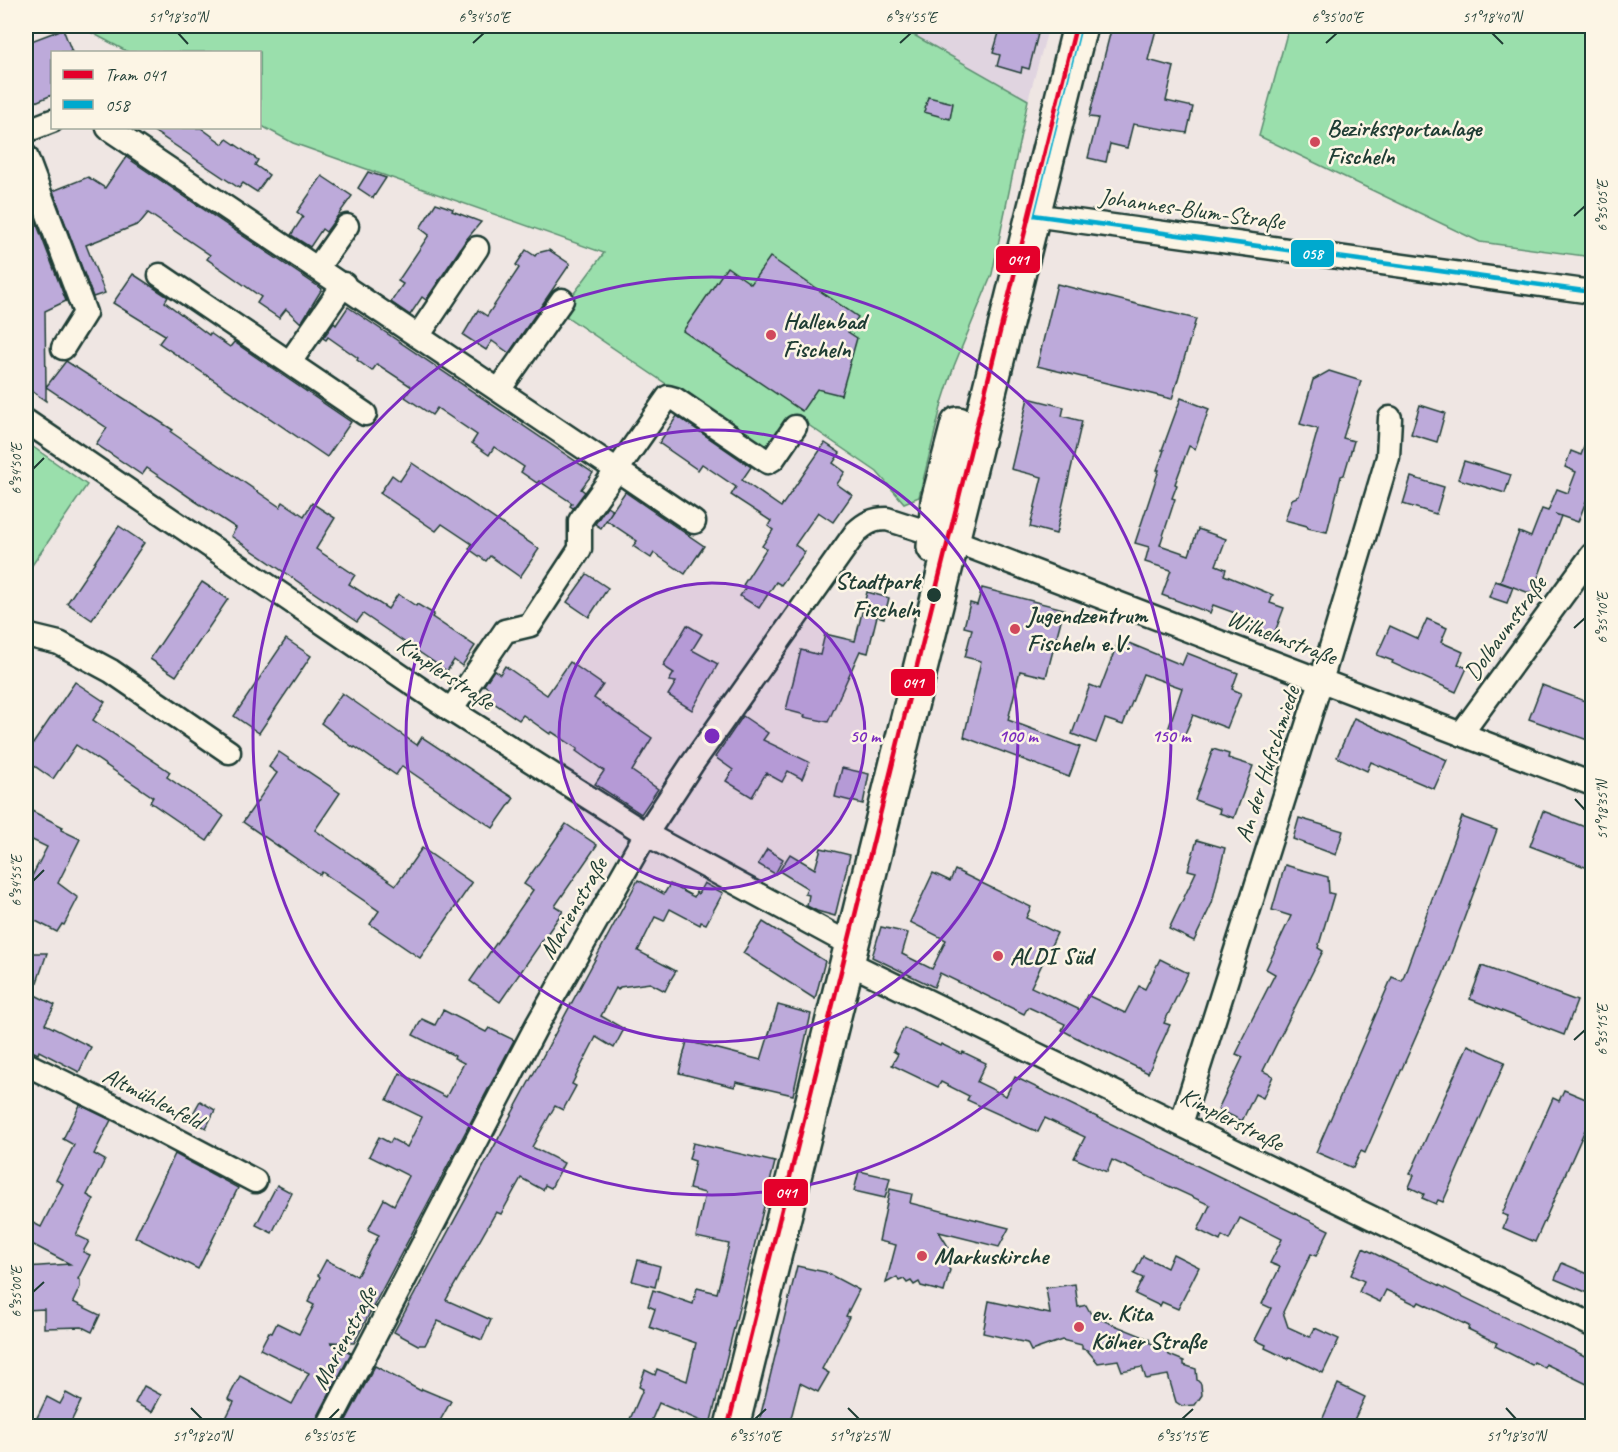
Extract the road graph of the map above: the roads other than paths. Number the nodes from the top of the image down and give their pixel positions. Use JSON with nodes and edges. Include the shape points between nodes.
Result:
{"nodes":[{"id":1,"x":1080,"y":26,"type":"edge"},
{"id":2,"x":51,"y":121,"type":"edge"},
{"id":3,"x":110,"y":129,"type":"edge"},
{"id":4,"x":26,"y":131,"type":"edge"},
{"id":5,"x":26,"y":156,"type":"edge"},
{"id":6,"x":1033,"y":215,"type":"junction"},
{"id":7,"x":347,"y":225,"type":"dead end"},
{"id":8,"x":477,"y":248,"type":"dead end"},
{"id":9,"x":318,"y":267,"type":"junction"},
{"id":10,"x":160,"y":275,"type":"dead end"},
{"id":11,"x":344,"y":284,"type":"junction"},
{"id":12,"x":1593,"y":292,"type":"edge"},
{"id":13,"x":562,"y":300,"type":"dead end"},
{"id":14,"x":418,"y":336,"type":"junction"},
{"id":15,"x":63,"y":348,"type":"dead end"},
{"id":16,"x":290,"y":362,"type":"junction"},
{"id":17,"x":499,"y":390,"type":"junction"},
{"id":18,"x":365,"y":414,"type":"dead end"},
{"id":19,"x":1390,"y":418,"type":"dead end"},
{"id":20,"x":26,"y":421,"type":"edge"},
{"id":21,"x":795,"y":428,"type":"dead end"},
{"id":22,"x":617,"y":470,"type":"junction"},
{"id":23,"x":694,"y":522,"type":"dead end"},
{"id":24,"x":944,"y":537,"type":"junction"},
{"id":25,"x":1593,"y":555,"type":"edge"},
{"id":26,"x":26,"y":635,"type":"edge"},
{"id":27,"x":1322,"y":681,"type":"junction"},
{"id":28,"x":451,"y":710,"type":"junction"},
{"id":29,"x":1461,"y":734,"type":"junction"},
{"id":30,"x":229,"y":752,"type":"dead end"},
{"id":31,"x":1593,"y":784,"type":"edge"},
{"id":32,"x":646,"y":834,"type":"junction"},
{"id":33,"x":849,"y":953,"type":"junction"},
{"id":34,"x":26,"y":1064,"type":"edge"},
{"id":35,"x":1180,"y":1124,"type":"junction"},
{"id":36,"x":255,"y":1180,"type":"dead end"},
{"id":37,"x":1593,"y":1325,"type":"edge"},
{"id":38,"x":328,"y":1426,"type":"edge"},
{"id":39,"x":732,"y":1426,"type":"edge"}],
"edges":[{"from":1,"to":6,"type":"main road"},
{"from":2,"to":4,"type":"street"},
{"from":3,"to":9,"type":"street"},
{"from":5,"to":15,"type":"street","via":[[85,313]]},
{"from":6,"to":12,"type":"street","name":"Johannes-Blum-Straße"},
{"from":6,"to":24,"type":"main road","via":[[1011,306],[980,357],[969,384],[943,482]]},
{"from":7,"to":9,"type":"street"},
{"from":8,"to":14,"type":"street"},
{"from":9,"to":11,"type":"street"},
{"from":10,"to":16,"type":"street"},
{"from":11,"to":14,"type":"street"},
{"from":11,"to":16,"type":"street"},
{"from":13,"to":17,"type":"street"},
{"from":14,"to":17,"type":"street"},
{"from":16,"to":18,"type":"street"},
{"from":17,"to":22,"type":"street"},
{"from":19,"to":27,"type":"street","name":"An der Hufschmiede","via":[[1388,457]]},
{"from":20,"to":28,"type":"street","name":"Kimplerstraße"},
{"from":21,"to":22,"type":"street","via":[[768,462],[668,397]]},
{"from":22,"to":23,"type":"street"},
{"from":22,"to":28,"type":"street","via":[[580,521],[580,549],[530,625],[506,631]]},
{"from":24,"to":27,"type":"street","name":"Wilhelmstraße"},
{"from":24,"to":32,"type":"street","name":"Marienstraße","via":[[878,519],[856,532]]},
{"from":24,"to":33,"type":"main road","via":[[925,651]]},
{"from":25,"to":29,"type":"street","name":"Dolbaumstraße"},
{"from":26,"to":30,"type":"street","via":[[59,643],[111,671]]},
{"from":27,"to":29,"type":"street","name":"Wilhelmstraße"},
{"from":27,"to":35,"type":"street","name":"An der Hufschmiede"},
{"from":28,"to":32,"type":"street","name":"Kimplerstraße"},
{"from":29,"to":31,"type":"street","name":"Wilhelmstraße"},
{"from":32,"to":33,"type":"street","name":"Kimplerstraße"},
{"from":32,"to":38,"type":"street","name":"Marienstraße","via":[[537,1025]]},
{"from":33,"to":35,"type":"street","name":"Kimplerstraße"},
{"from":33,"to":39,"type":"main road"},
{"from":34,"to":36,"type":"street","name":"Altmühlenfeld"},
{"from":35,"to":37,"type":"street","name":"Kimplerstraße"}]}
